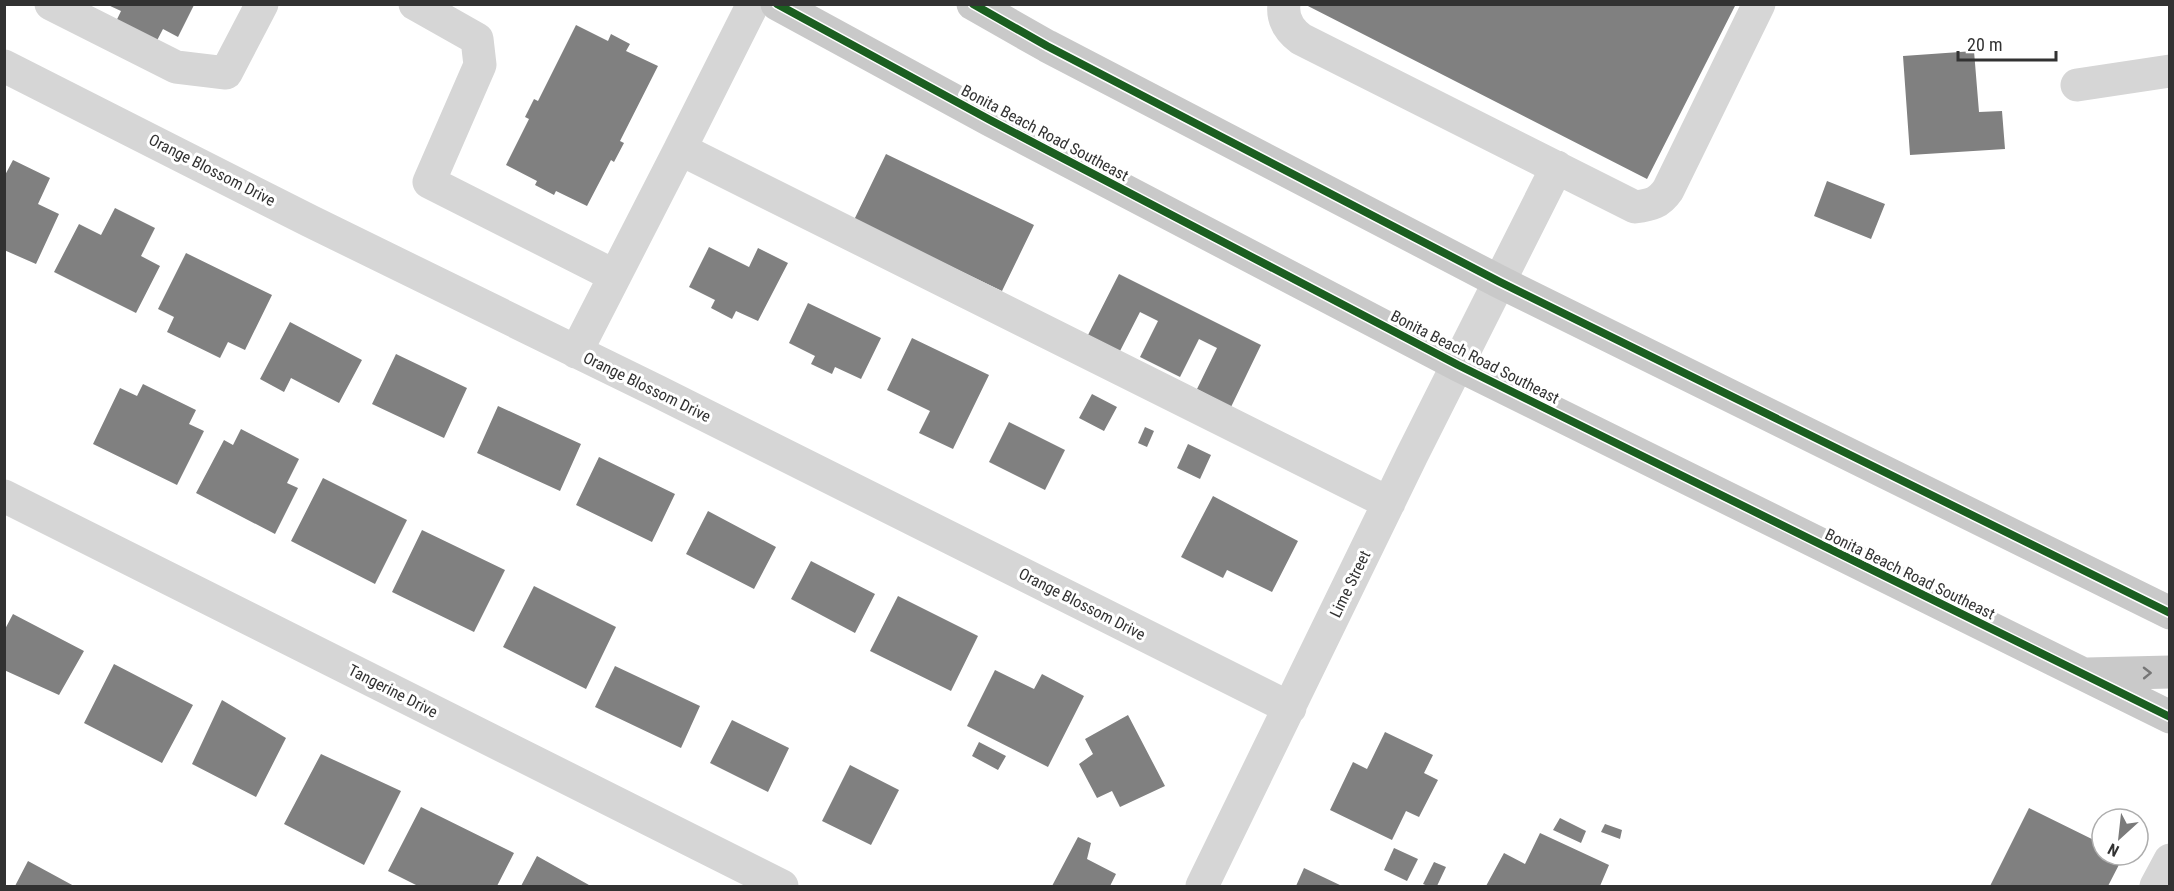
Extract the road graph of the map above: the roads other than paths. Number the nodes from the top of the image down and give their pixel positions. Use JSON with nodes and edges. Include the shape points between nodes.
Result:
{"nodes":[{"id":1,"x":51,"y":4,"type":"edge"},
{"id":2,"x":262,"y":4,"type":"edge"},
{"id":3,"x":415,"y":4,"type":"edge"},
{"id":4,"x":753,"y":4,"type":"edge"},
{"id":5,"x":777,"y":4,"type":"edge"},
{"id":6,"x":973,"y":4,"type":"edge"},
{"id":7,"x":1284,"y":4,"type":"edge"},
{"id":8,"x":1759,"y":4,"type":"edge"},
{"id":9,"x":4,"y":66,"type":"edge"},
{"id":10,"x":2169,"y":71,"type":"edge"},
{"id":11,"x":2077,"y":85,"type":"dead end"},
{"id":12,"x":680,"y":149,"type":"junction"},
{"id":13,"x":1557,"y":168,"type":"junction"},
{"id":14,"x":615,"y":276,"type":"junction"},
{"id":15,"x":1500,"y":282,"type":"junction"},
{"id":16,"x":576,"y":352,"type":"junction"},
{"id":17,"x":1458,"y":365,"type":"junction"},
{"id":18,"x":4,"y":496,"type":"edge"},
{"id":19,"x":1389,"y":503,"type":"junction"},
{"id":20,"x":2169,"y":613,"type":"edge"},
{"id":21,"x":2169,"y":672,"type":"edge"},
{"id":22,"x":2082,"y":674,"type":"junction"},
{"id":23,"x":1290,"y":708,"type":"junction"},
{"id":24,"x":2169,"y":717,"type":"edge"},
{"id":25,"x":2169,"y":860,"type":"edge"},
{"id":26,"x":782,"y":886,"type":"edge"},
{"id":27,"x":1202,"y":886,"type":"edge"},
{"id":28,"x":2156,"y":886,"type":"edge"}],
"edges":[{"from":1,"to":2,"type":"street","via":[[176,67],[225,73]]},
{"from":3,"to":14,"type":"street","via":[[477,39],[480,65],[429,182]]},
{"from":4,"to":12,"type":"street"},
{"from":5,"to":17,"type":"main road","name":"Bonita Beach Road Southeast"},
{"from":6,"to":15,"type":"main road"},
{"from":7,"to":13,"type":"street","via":[[1287,25],[1301,39]]},
{"from":8,"to":13,"type":"street","via":[[1662,199],[1635,207]]},
{"from":9,"to":16,"type":"street","name":"Orange Blossom Drive"},
{"from":10,"to":11,"type":"street"},
{"from":12,"to":14,"type":"street"},
{"from":12,"to":19,"type":"street"},
{"from":13,"to":15,"type":"street","name":"Lime Street"},
{"from":14,"to":16,"type":"street"},
{"from":15,"to":17,"type":"street","name":"Lime Street"},
{"from":15,"to":20,"type":"main road"},
{"from":16,"to":23,"type":"street","name":"Orange Blossom Drive"},
{"from":17,"to":19,"type":"street","name":"Lime Street"},
{"from":17,"to":22,"type":"main road","name":"Bonita Beach Road Southeast"},
{"from":18,"to":26,"type":"street","name":"Tangerine Drive"},
{"from":19,"to":23,"type":"street","name":"Lime Street"},
{"from":22,"to":21,"type":"main road","one_way":true},
{"from":22,"to":24,"type":"main road","name":"Bonita Beach Road Southeast"},
{"from":23,"to":27,"type":"street","name":"Lime Street"},
{"from":25,"to":28,"type":"street"}]}
